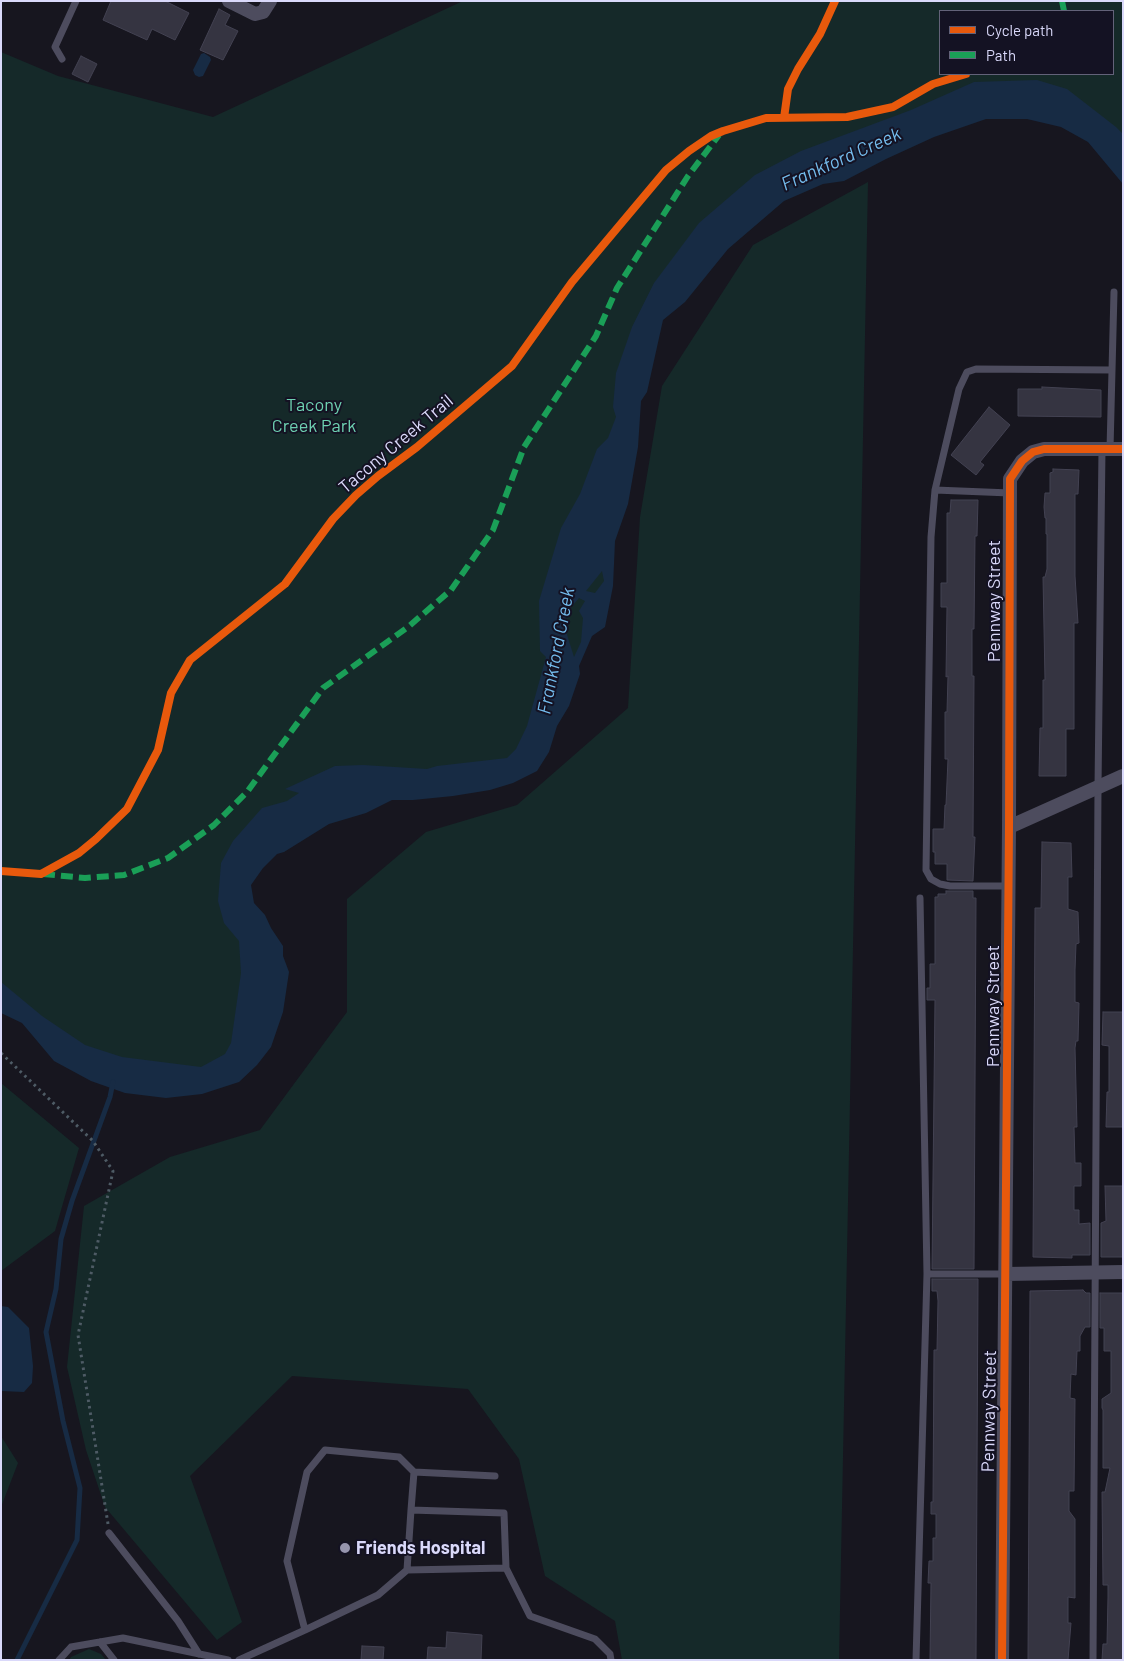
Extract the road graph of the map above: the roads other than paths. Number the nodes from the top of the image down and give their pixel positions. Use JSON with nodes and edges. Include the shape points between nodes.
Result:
{"nodes":[{"id":1,"x":76,"y":1,"type":"edge"},
{"id":2,"x":229,"y":1,"type":"edge"},
{"id":3,"x":270,"y":1,"type":"edge"},
{"id":4,"x":62,"y":59,"type":"dead end"},
{"id":5,"x":1114,"y":292,"type":"dead end"},
{"id":6,"x":1112,"y":370,"type":"junction"},
{"id":7,"x":1112,"y":449,"type":"edge"},
{"id":8,"x":935,"y":490,"type":"junction"},
{"id":9,"x":1010,"y":492,"type":"junction"},
{"id":10,"x":1123,"y":776,"type":"edge"},
{"id":11,"x":1098,"y":787,"type":"junction"},
{"id":12,"x":1009,"y":827,"type":"junction"},
{"id":13,"x":1008,"y":886,"type":"junction"},
{"id":14,"x":920,"y":898,"type":"dead end"},
{"id":15,"x":1096,"y":1272,"type":"junction"},
{"id":16,"x":1123,"y":1272,"type":"edge"},
{"id":17,"x":927,"y":1274,"type":"junction"},
{"id":18,"x":1006,"y":1274,"type":"junction"},
{"id":19,"x":414,"y":1472,"type":"junction"},
{"id":20,"x":496,"y":1476,"type":"dead end"},
{"id":21,"x":411,"y":1510,"type":"junction"},
{"id":22,"x":109,"y":1532,"type":"road end"},
{"id":23,"x":506,"y":1568,"type":"junction"},
{"id":24,"x":407,"y":1570,"type":"junction"},
{"id":25,"x":304,"y":1630,"type":"junction"},
{"id":26,"x":100,"y":1642,"type":"junction"},
{"id":27,"x":199,"y":1654,"type":"junction"},
{"id":28,"x":60,"y":1660,"type":"edge"},
{"id":29,"x":114,"y":1660,"type":"edge"},
{"id":30,"x":228,"y":1660,"type":"edge"},
{"id":31,"x":239,"y":1660,"type":"edge"},
{"id":32,"x":611,"y":1660,"type":"edge"},
{"id":33,"x":916,"y":1660,"type":"edge"},
{"id":34,"x":1002,"y":1660,"type":"edge"},
{"id":35,"x":1093,"y":1660,"type":"edge"}],
"edges":[{"from":1,"to":4,"type":"lane","via":[[55,47]]},
{"from":2,"to":3,"type":"street","via":[[255,14],[263,12]]},
{"from":5,"to":6,"type":"lane"},
{"from":6,"to":7,"type":"lane"},
{"from":6,"to":8,"type":"lane","via":[[976,368],[968,372],[959,389]]},
{"from":7,"to":9,"type":"street","name":"Pennway Street","via":[[1044,449],[1033,452],[1014,471]]},
{"from":7,"to":11,"type":"lane"},
{"from":8,"to":9,"type":"lane"},
{"from":8,"to":13,"type":"lane","via":[[931,537],[926,870],[931,879],[950,886]]},
{"from":9,"to":12,"type":"street","name":"Pennway Street"},
{"from":10,"to":11,"type":"street"},
{"from":11,"to":12,"type":"street"},
{"from":11,"to":15,"type":"lane"},
{"from":12,"to":13,"type":"street","name":"Pennway Street"},
{"from":13,"to":18,"type":"street","name":"Pennway Street"},
{"from":14,"to":17,"type":"lane"},
{"from":15,"to":16,"type":"street"},
{"from":15,"to":18,"type":"street"},
{"from":15,"to":35,"type":"lane"},
{"from":17,"to":18,"type":"lane"},
{"from":17,"to":33,"type":"lane"},
{"from":18,"to":34,"type":"street","name":"Pennway Street"},
{"from":19,"to":20,"type":"lane"},
{"from":19,"to":21,"type":"lane"},
{"from":19,"to":25,"type":"lane","via":[[399,1457],[325,1450],[306,1472],[287,1561]]},
{"from":21,"to":23,"type":"lane","via":[[504,1513]]},
{"from":21,"to":24,"type":"lane"},
{"from":22,"to":27,"type":"lane","via":[[178,1621]]},
{"from":23,"to":24,"type":"lane"},
{"from":23,"to":32,"type":"lane","via":[[530,1616],[595,1639],[610,1654]]},
{"from":24,"to":25,"type":"lane","via":[[378,1595]]},
{"from":25,"to":31,"type":"lane"},
{"from":26,"to":27,"type":"lane","via":[[123,1638]]},
{"from":26,"to":28,"type":"lane","via":[[71,1647]]},
{"from":26,"to":29,"type":"lane"},
{"from":27,"to":30,"type":"lane"}]}
